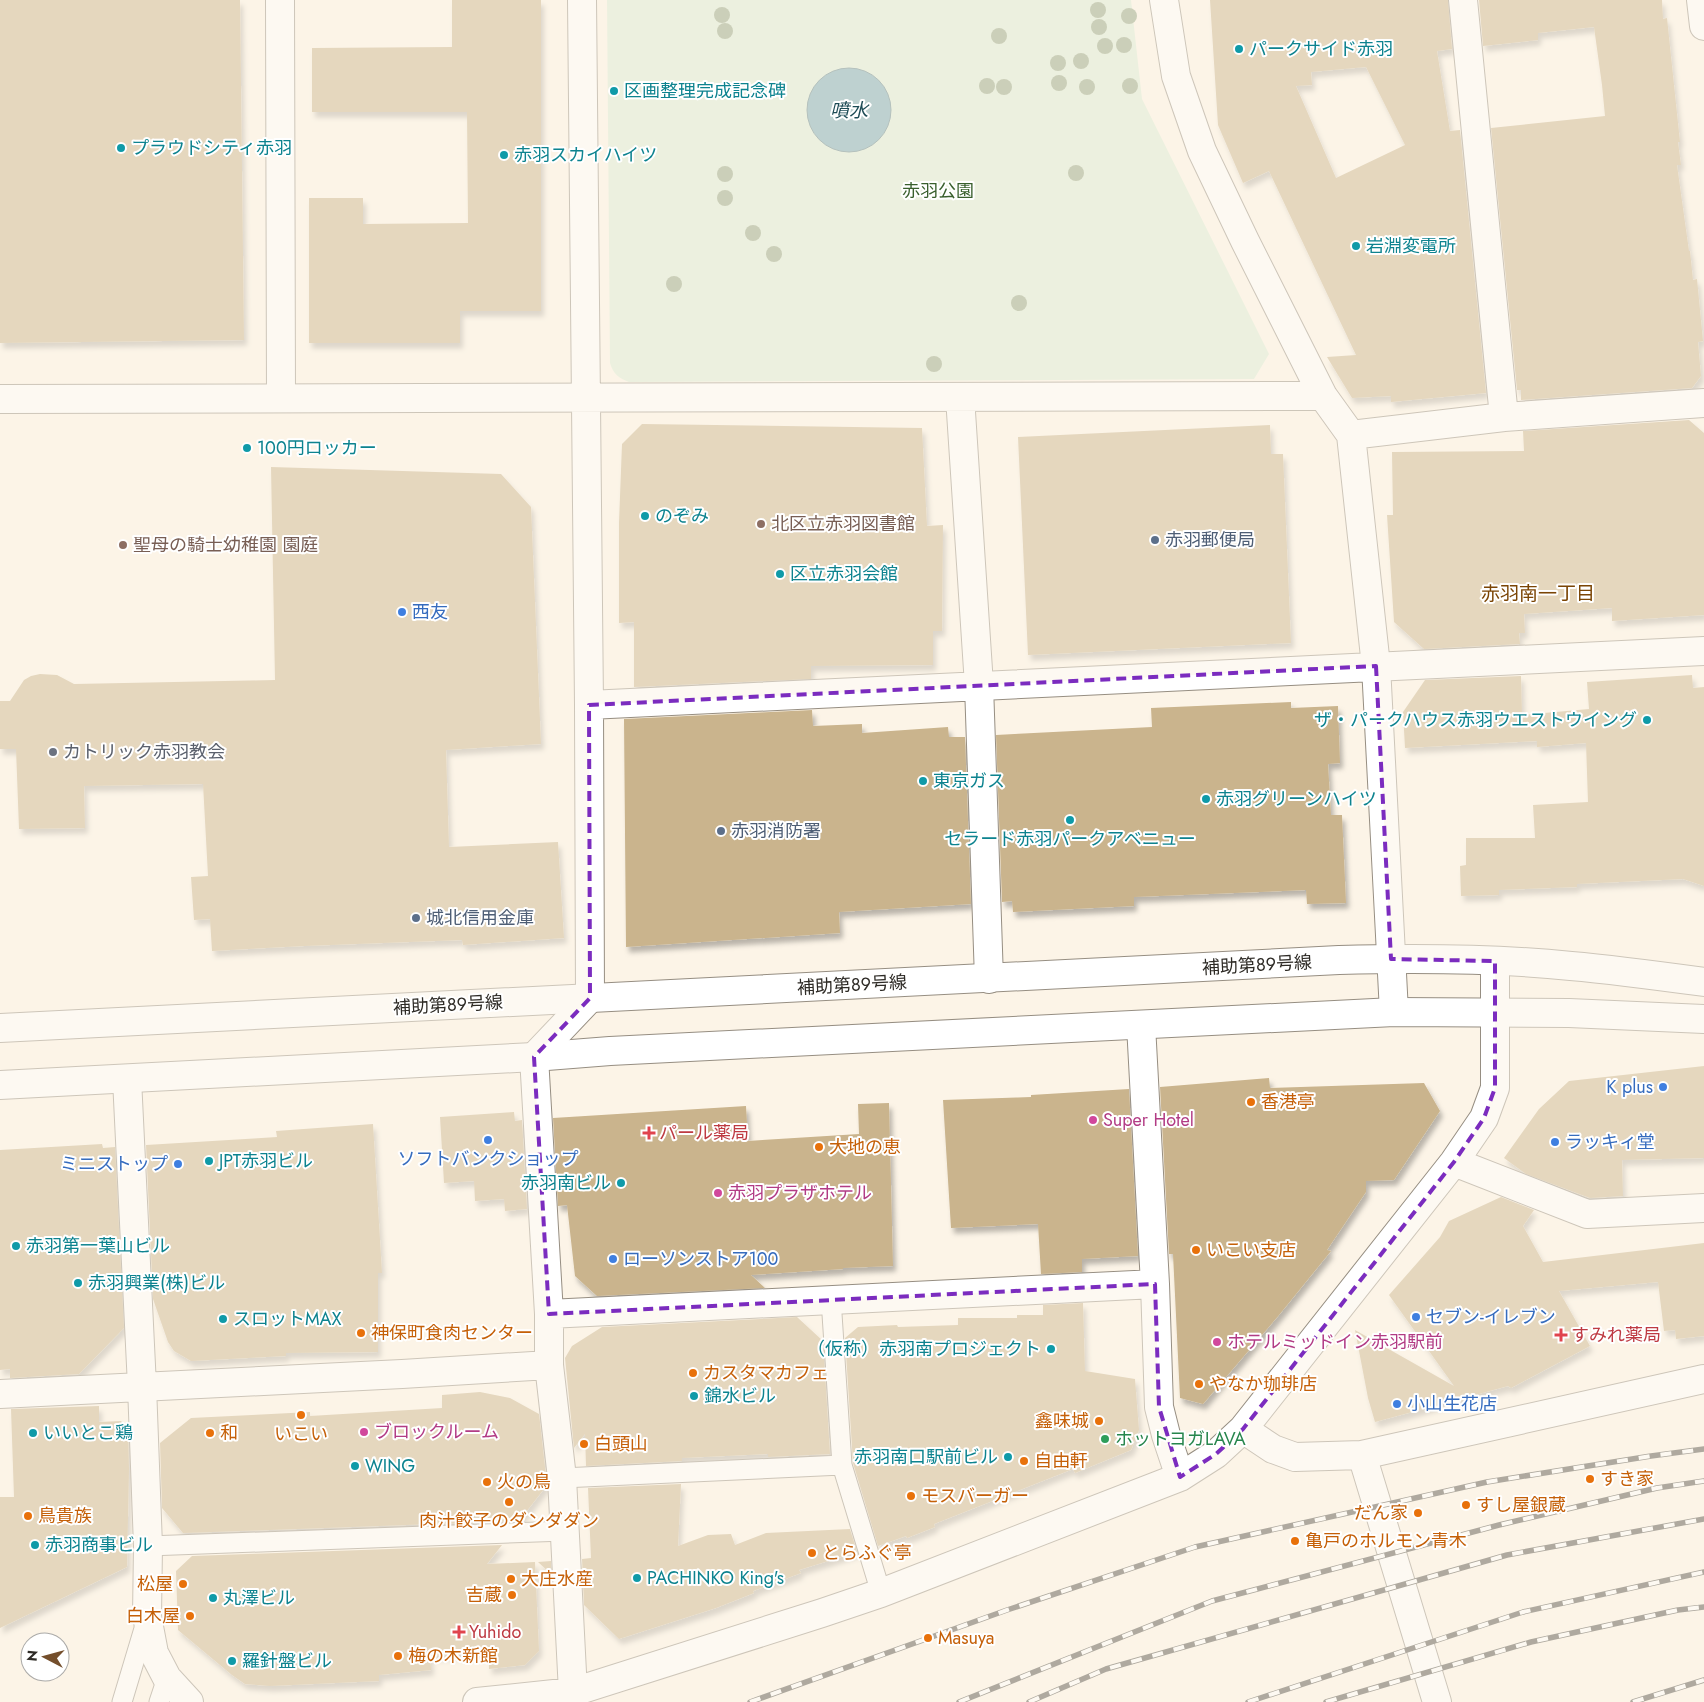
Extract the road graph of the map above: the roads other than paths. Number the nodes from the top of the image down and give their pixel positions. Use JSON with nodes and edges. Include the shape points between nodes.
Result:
{"nodes":[{"id":1,"x":280,"y":0,"type":"edge"},
{"id":2,"x":582,"y":0,"type":"edge"},
{"id":3,"x":1164,"y":0,"type":"edge"},
{"id":4,"x":1463,"y":0,"type":"edge"},
{"id":5,"x":1701,"y":0,"type":"edge"},
{"id":6,"x":1704,"y":26,"type":"edge"},
{"id":7,"x":1323,"y":396,"type":"junction"},
{"id":8,"x":960,"y":397,"type":"junction"},
{"id":9,"x":281,"y":398,"type":"junction"},
{"id":10,"x":586,"y":398,"type":"junction"},
{"id":11,"x":0,"y":399,"type":"edge"},
{"id":12,"x":1704,"y":403,"type":"edge"},
{"id":13,"x":1504,"y":417,"type":"junction"},
{"id":14,"x":1352,"y":435,"type":"junction"},
{"id":15,"x":1704,"y":651,"type":"edge"},
{"id":16,"x":1376,"y":666,"type":"junction"},
{"id":17,"x":979,"y":685,"type":"junction"},
{"id":18,"x":588,"y":706,"type":"junction"},
{"id":19,"x":1391,"y":959,"type":"junction"},
{"id":20,"x":1495,"y":961,"type":"junction"},
{"id":21,"x":989,"y":979,"type":"junction"},
{"id":22,"x":1704,"y":982,"type":"edge"},
{"id":23,"x":590,"y":998,"type":"junction"},
{"id":24,"x":1394,"y":1012,"type":"junction"},
{"id":25,"x":1494,"y":1012,"type":"junction"},
{"id":26,"x":1704,"y":1019,"type":"edge"},
{"id":27,"x":1141,"y":1025,"type":"junction"},
{"id":28,"x":0,"y":1028,"type":"edge"},
{"id":29,"x":534,"y":1057,"type":"junction"},
{"id":30,"x":127,"y":1079,"type":"junction"},
{"id":31,"x":0,"y":1085,"type":"edge"},
{"id":32,"x":1454,"y":1162,"type":"junction"},
{"id":33,"x":1704,"y":1208,"type":"edge"},
{"id":34,"x":1155,"y":1284,"type":"junction"},
{"id":35,"x":831,"y":1299,"type":"junction"},
{"id":36,"x":549,"y":1314,"type":"junction"},
{"id":37,"x":549,"y":1365,"type":"junction"},
{"id":38,"x":1704,"y":1380,"type":"edge"},
{"id":39,"x":142,"y":1386,"type":"junction"},
{"id":40,"x":0,"y":1394,"type":"edge"},
{"id":41,"x":1242,"y":1429,"type":"junction"},
{"id":42,"x":1362,"y":1455,"type":"junction"},
{"id":43,"x":842,"y":1465,"type":"junction"},
{"id":44,"x":1180,"y":1477,"type":"junction"},
{"id":45,"x":562,"y":1478,"type":"junction"},
{"id":46,"x":565,"y":1531,"type":"junction"},
{"id":47,"x":148,"y":1546,"type":"junction"},
{"id":48,"x":881,"y":1593,"type":"junction"},
{"id":49,"x":148,"y":1616,"type":"junction"},
{"id":50,"x":163,"y":1690,"type":"edge"},
{"id":51,"x":573,"y":1692,"type":"junction"},
{"id":52,"x":122,"y":1702,"type":"edge"},
{"id":53,"x":189,"y":1702,"type":"edge"},
{"id":54,"x":477,"y":1702,"type":"edge"},
{"id":55,"x":1437,"y":1702,"type":"edge"}],
"edges":[{"from":1,"to":9,"type":"street"},
{"from":2,"to":10,"type":"street"},
{"from":3,"to":7,"type":"street","via":[[1176,76],[1202,151]]},
{"from":4,"to":13,"type":"street"},
{"from":5,"to":6,"type":"street"},
{"from":7,"to":8,"type":"street"},
{"from":7,"to":14,"type":"street"},
{"from":8,"to":10,"type":"street"},
{"from":8,"to":17,"type":"street"},
{"from":9,"to":10,"type":"street"},
{"from":9,"to":11,"type":"street"},
{"from":10,"to":18,"type":"street"},
{"from":12,"to":13,"type":"street"},
{"from":13,"to":14,"type":"street"},
{"from":14,"to":16,"type":"street"},
{"from":15,"to":16,"type":"street"},
{"from":16,"to":17,"type":"street"},
{"from":16,"to":19,"type":"street"},
{"from":17,"to":18,"type":"street"},
{"from":17,"to":21,"type":"street"},
{"from":18,"to":23,"type":"street"},
{"from":19,"to":20,"type":"street","name":"補助第89号線"},
{"from":19,"to":21,"type":"street","name":"補助第89号線"},
{"from":19,"to":24,"type":"street"},
{"from":20,"to":22,"type":"street","name":"補助第89号線","via":[[1570,965]]},
{"from":20,"to":25,"type":"street"},
{"from":21,"to":23,"type":"street","name":"補助第89号線"},
{"from":23,"to":28,"type":"street","name":"補助第89号線"},
{"from":23,"to":29,"type":"street"},
{"from":24,"to":25,"type":"street"},
{"from":24,"to":27,"type":"street"},
{"from":25,"to":26,"type":"street"},
{"from":25,"to":32,"type":"street","via":[[1495,1088],[1484,1118]]},
{"from":27,"to":29,"type":"street"},
{"from":27,"to":34,"type":"street"},
{"from":29,"to":30,"type":"street"},
{"from":29,"to":36,"type":"street"},
{"from":30,"to":31,"type":"street"},
{"from":30,"to":39,"type":"street"},
{"from":32,"to":33,"type":"street","via":[[1588,1214]]},
{"from":32,"to":41,"type":"street"},
{"from":34,"to":35,"type":"street"},
{"from":34,"to":44,"type":"street","via":[[1160,1407]]},
{"from":35,"to":36,"type":"street"},
{"from":35,"to":43,"type":"lane"},
{"from":36,"to":37,"type":"street"},
{"from":37,"to":39,"type":"street"},
{"from":37,"to":45,"type":"street"},
{"from":38,"to":42,"type":"street"},
{"from":39,"to":40,"type":"street"},
{"from":39,"to":47,"type":"street"},
{"from":41,"to":42,"type":"street","via":[[1273,1449],[1295,1457]]},
{"from":41,"to":44,"type":"street","via":[[1216,1454]]},
{"from":42,"to":55,"type":"street"},
{"from":43,"to":45,"type":"lane"},
{"from":43,"to":48,"type":"lane"},
{"from":44,"to":48,"type":"street"},
{"from":45,"to":46,"type":"street"},
{"from":46,"to":47,"type":"lane"},
{"from":46,"to":51,"type":"street"},
{"from":47,"to":49,"type":"street"},
{"from":48,"to":51,"type":"street"},
{"from":49,"to":50,"type":"street"},
{"from":49,"to":52,"type":"lane"},
{"from":50,"to":53,"type":"street"},
{"from":51,"to":54,"type":"street"}]}
